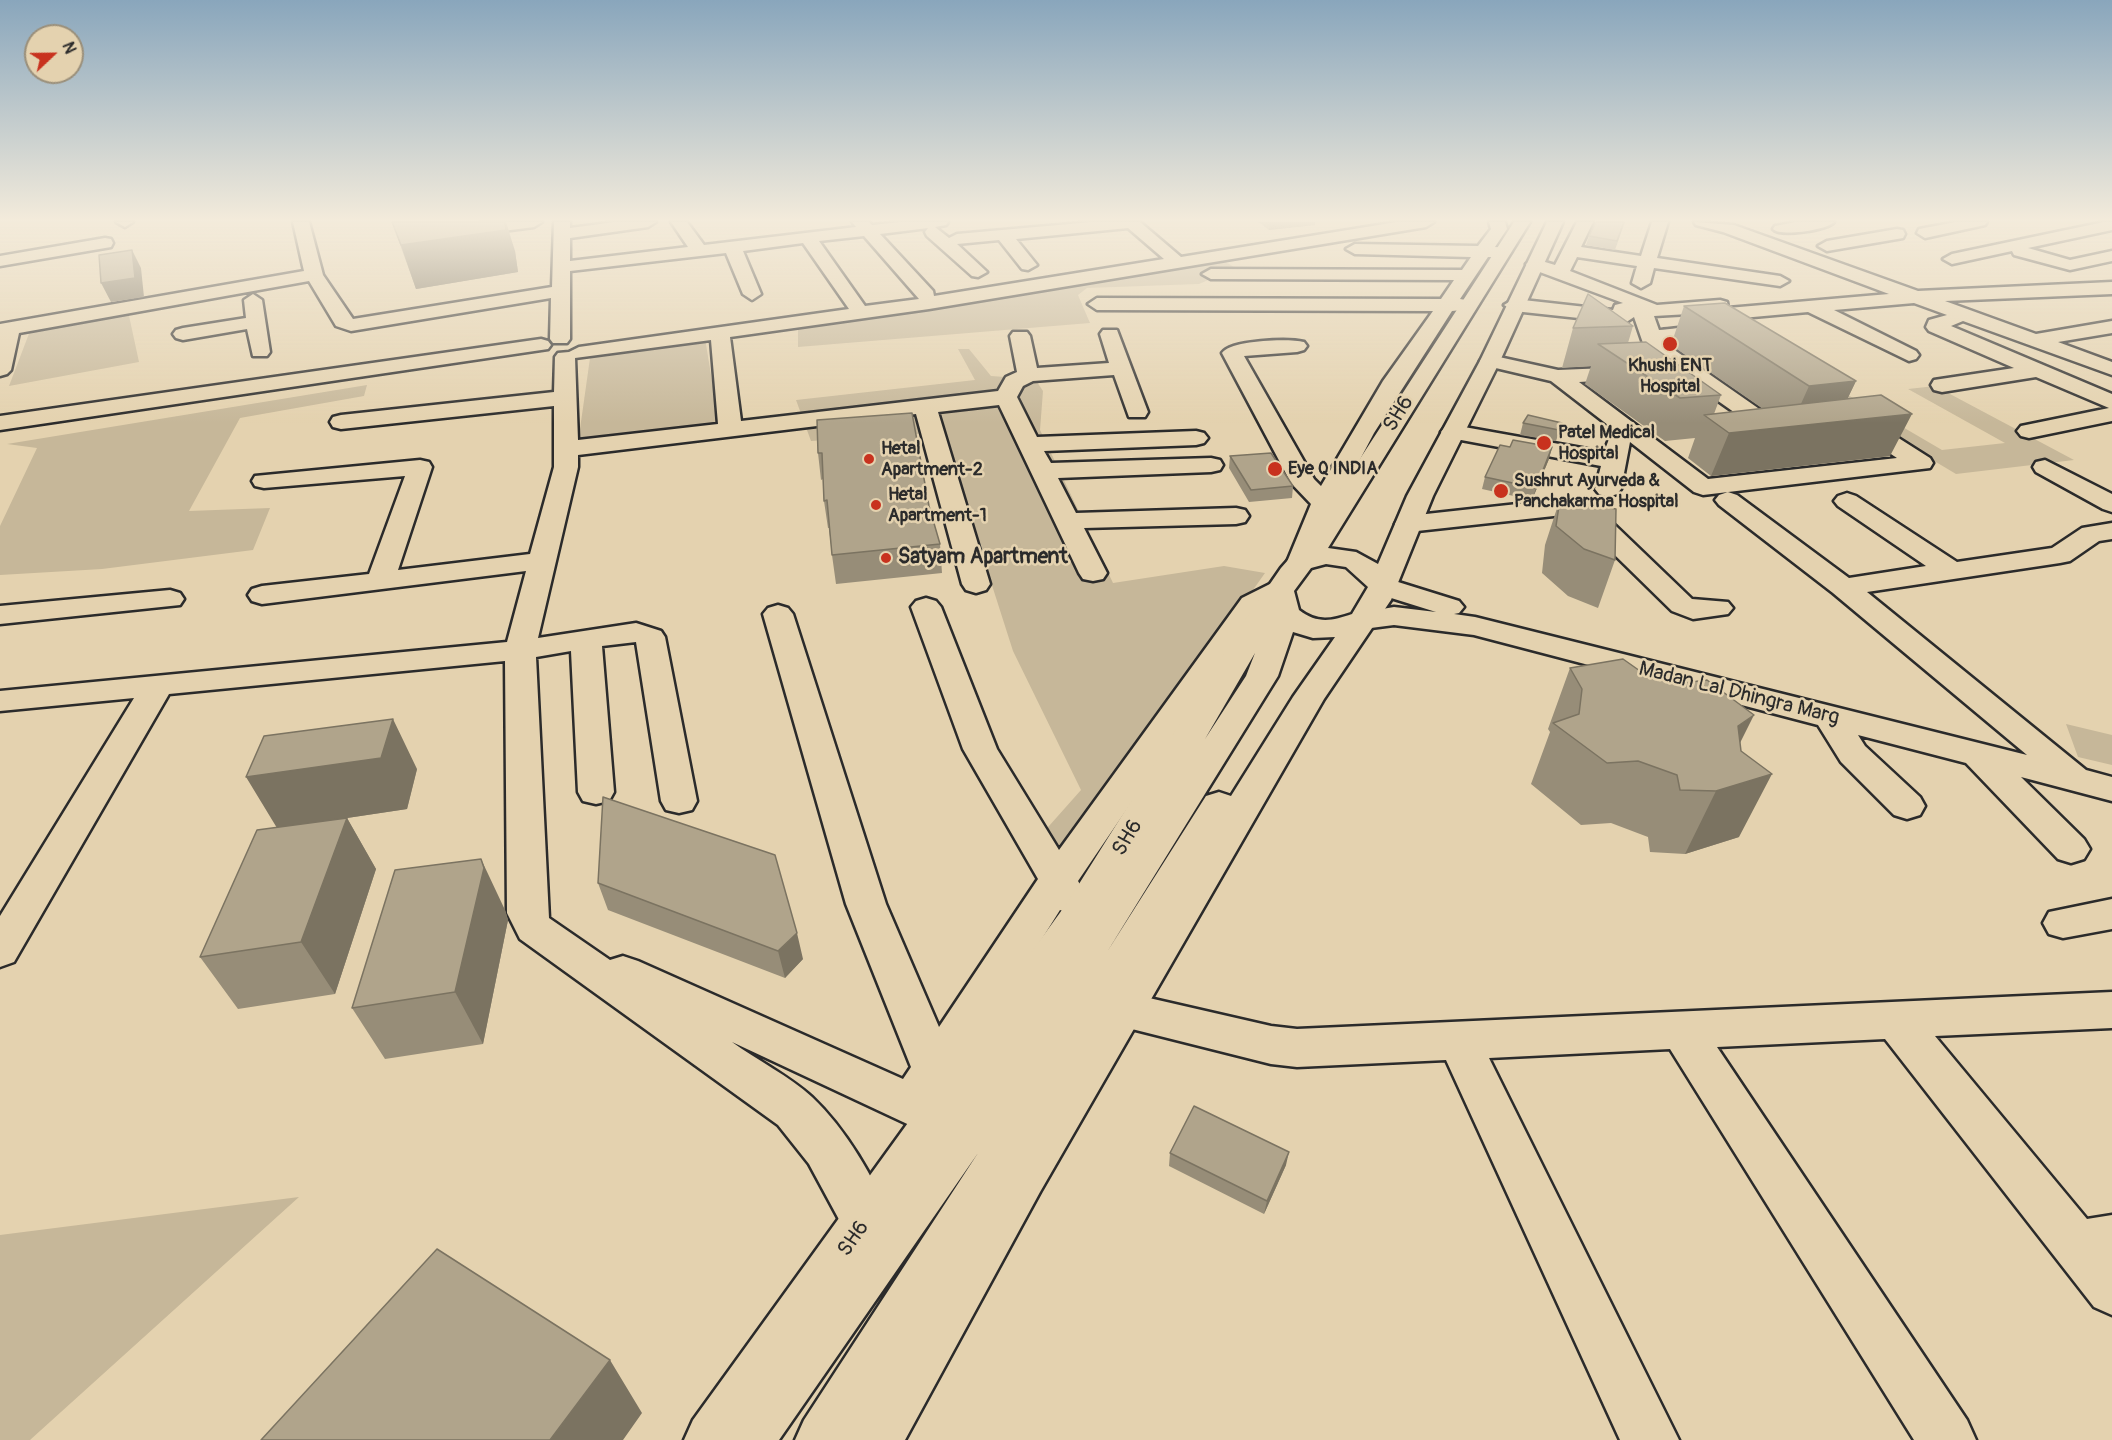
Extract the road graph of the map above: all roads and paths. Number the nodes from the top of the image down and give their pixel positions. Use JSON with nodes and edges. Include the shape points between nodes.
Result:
{"nodes":[{"id":1,"x":234,"y":289,"type":"edge"},
{"id":2,"x":252,"y":289,"type":"edge"},
{"id":3,"x":323,"y":289,"type":"edge"},
{"id":4,"x":750,"y":289,"type":"edge"},
{"id":5,"x":845,"y":289,"type":"edge"},
{"id":6,"x":915,"y":289,"type":"edge"},
{"id":7,"x":968,"y":289,"type":"edge"},
{"id":8,"x":1384,"y":289,"type":"edge"},
{"id":9,"x":1468,"y":289,"type":"edge"},
{"id":10,"x":1528,"y":289,"type":"edge"},
{"id":11,"x":1587,"y":289,"type":"edge"},
{"id":12,"x":1647,"y":289,"type":"edge"},
{"id":13,"x":1707,"y":289,"type":"edge"},
{"id":14,"x":1780,"y":289,"type":"edge"},
{"id":15,"x":1879,"y":289,"type":"edge"},
{"id":16,"x":1893,"y":289,"type":"edge"},
{"id":17,"x":2086,"y":289,"type":"edge"},
{"id":18,"x":562,"y":291,"type":"joint"},
{"id":19,"x":752,"y":294,"type":"dead end"},
{"id":20,"x":1461,"y":295,"type":"junction"},
{"id":21,"x":1915,"y":297,"type":"junction"},
{"id":22,"x":1780,"y":300,"type":"junction"},
{"id":23,"x":1532,"y":303,"type":"junction"},
{"id":24,"x":1097,"y":304,"type":"dead end"},
{"id":25,"x":856,"y":305,"type":"junction"},
{"id":26,"x":1810,"y":306,"type":"junction"},
{"id":27,"x":1703,"y":308,"type":"junction"},
{"id":28,"x":1968,"y":316,"type":"junction"},
{"id":29,"x":2050,"y":319,"type":"dead end"},
{"id":30,"x":1648,"y":321,"type":"junction"},
{"id":31,"x":255,"y":322,"type":"junction"},
{"id":32,"x":2112,"y":327,"type":"edge"},
{"id":33,"x":5,"y":329,"type":"edge"},
{"id":34,"x":2084,"y":332,"type":"junction"},
{"id":35,"x":720,"y":333,"type":"junction"},
{"id":36,"x":183,"y":334,"type":"dead end"},
{"id":37,"x":1110,"y":334,"type":"dead end"},
{"id":38,"x":1020,"y":336,"type":"dead end"},
{"id":39,"x":2035,"y":340,"type":"junction"},
{"id":40,"x":1733,"y":344,"type":"edge"},
{"id":41,"x":1297,"y":346,"type":"dead end"},
{"id":42,"x":561,"y":348,"type":"junction"},
{"id":43,"x":260,"y":352,"type":"dead end"},
{"id":44,"x":1909,"y":355,"type":"dead end"},
{"id":45,"x":1490,"y":361,"type":"junction"},
{"id":46,"x":1122,"y":368,"type":"junction"},
{"id":47,"x":2112,"y":369,"type":"edge"},
{"id":48,"x":0,"y":370,"type":"edge"},
{"id":49,"x":2037,"y":370,"type":"junction"},
{"id":50,"x":1638,"y":373,"type":"junction"},
{"id":51,"x":1028,"y":375,"type":"junction"},
{"id":52,"x":1558,"y":376,"type":"junction"},
{"id":53,"x":1942,"y":385,"type":"dead end"},
{"id":54,"x":1657,"y":387,"type":"edge"},
{"id":55,"x":565,"y":398,"type":"junction"},
{"id":56,"x":1006,"y":398,"type":"junction"},
{"id":57,"x":2112,"y":402,"type":"edge"},
{"id":58,"x":925,"y":407,"type":"junction"},
{"id":59,"x":1137,"y":412,"type":"dead end"},
{"id":60,"x":2112,"y":414,"type":"edge"},
{"id":61,"x":341,"y":422,"type":"dead end"},
{"id":62,"x":0,"y":423,"type":"edge"},
{"id":63,"x":1849,"y":423,"type":"edge"},
{"id":64,"x":730,"y":430,"type":"junction"},
{"id":65,"x":2029,"y":431,"type":"dead end"},
{"id":66,"x":1453,"y":432,"type":"junction"},
{"id":67,"x":0,"y":436,"type":"edge"},
{"id":68,"x":1619,"y":437,"type":"dead end"},
{"id":69,"x":1196,"y":438,"type":"dead end"},
{"id":70,"x":1754,"y":441,"type":"edge"},
{"id":71,"x":1029,"y":444,"type":"junction"},
{"id":72,"x":1690,"y":448,"type":"edge"},
{"id":73,"x":565,"y":449,"type":"junction"},
{"id":74,"x":1658,"y":452,"type":"junction"},
{"id":75,"x":1614,"y":461,"type":"junction"},
{"id":76,"x":1210,"y":465,"type":"dead end"},
{"id":77,"x":2045,"y":467,"type":"dead end"},
{"id":78,"x":1043,"y":471,"type":"junction"},
{"id":79,"x":264,"y":481,"type":"dead end"},
{"id":80,"x":1608,"y":489,"type":"dead end"},
{"id":81,"x":1728,"y":500,"type":"dead end"},
{"id":82,"x":1847,"y":501,"type":"dead end"},
{"id":83,"x":1324,"y":503,"type":"junction"},
{"id":84,"x":2112,"y":504,"type":"edge"},
{"id":85,"x":1236,"y":516,"type":"dead end"},
{"id":86,"x":1067,"y":521,"type":"junction"},
{"id":87,"x":1408,"y":524,"type":"junction"},
{"id":88,"x":2112,"y":531,"type":"edge"},
{"id":89,"x":542,"y":561,"type":"junction"},
{"id":90,"x":1952,"y":571,"type":"junction"},
{"id":91,"x":1093,"y":573,"type":"dead end"},
{"id":92,"x":380,"y":581,"type":"junction"},
{"id":93,"x":976,"y":585,"type":"dead end"},
{"id":94,"x":1382,"y":586,"type":"junction"},
{"id":95,"x":1843,"y":587,"type":"junction"},
{"id":96,"x":1289,"y":589,"type":"junction"},
{"id":97,"x":262,"y":595,"type":"dead end"},
{"id":98,"x":170,"y":599,"type":"dead end"},
{"id":99,"x":926,"y":607,"type":"dead end"},
{"id":100,"x":1718,"y":608,"type":"dead end"},
{"id":101,"x":778,"y":614,"type":"dead end"},
{"id":102,"x":0,"y":615,"type":"edge"},
{"id":103,"x":1346,"y":626,"type":"junction"},
{"id":104,"x":586,"y":639,"type":"junction"},
{"id":105,"x":520,"y":650,"type":"junction"},
{"id":106,"x":158,"y":685,"type":"junction"},
{"id":107,"x":0,"y":700,"type":"edge"},
{"id":108,"x":1830,"y":717,"type":"junction"},
{"id":109,"x":1977,"y":754,"type":"junction"},
{"id":110,"x":2082,"y":772,"type":"edge"},
{"id":111,"x":2112,"y":789,"type":"edge"},
{"id":112,"x":596,"y":792,"type":"dead end"},
{"id":113,"x":679,"y":801,"type":"dead end"},
{"id":114,"x":1907,"y":806,"type":"dead end"},
{"id":115,"x":2112,"y":808,"type":"edge"},
{"id":116,"x":2071,"y":849,"type":"dead end"},
{"id":117,"x":1057,"y":882,"type":"junction"},
{"id":118,"x":1081,"y":914,"type":"junction"},
{"id":119,"x":2112,"y":914,"type":"edge"},
{"id":120,"x":2063,"y":922,"type":"dead end"},
{"id":121,"x":552,"y":942,"type":"junction"},
{"id":122,"x":0,"y":951,"type":"edge"},
{"id":123,"x":1123,"y":1010,"type":"junction"},
{"id":124,"x":2112,"y":1010,"type":"edge"},
{"id":125,"x":1896,"y":1020,"type":"junction"},
{"id":126,"x":1682,"y":1030,"type":"junction"},
{"id":127,"x":1460,"y":1041,"type":"junction"},
{"id":128,"x":929,"y":1097,"type":"junction"},
{"id":129,"x":867,"y":1221,"type":"junction"},
{"id":130,"x":2095,"y":1243,"type":"edge"},
{"id":131,"x":2112,"y":1289,"type":"edge"},
{"id":132,"x":713,"y":1440,"type":"edge"},
{"id":133,"x":745,"y":1440,"type":"edge"},
{"id":134,"x":824,"y":1440,"type":"edge"},
{"id":135,"x":874,"y":1440,"type":"edge"},
{"id":136,"x":1650,"y":1440,"type":"edge"},
{"id":137,"x":1947,"y":1440,"type":"edge"}],
"edges":[{"from":1,"to":33,"type":"street"},
{"from":2,"to":31,"type":"street"},
{"from":3,"to":18,"type":"street","via":[[343,322],[351,325]]},
{"from":4,"to":19,"type":"street"},
{"from":5,"to":25,"type":"street"},
{"from":6,"to":25,"type":"street"},
{"from":7,"to":35,"type":"street"},
{"from":8,"to":20,"type":"street"},
{"from":9,"to":20,"type":"street","name":"SH6"},
{"from":10,"to":23,"type":"street"},
{"from":11,"to":30,"type":"street"},
{"from":12,"to":30,"type":"street"},
{"from":13,"to":27,"type":"street"},
{"from":14,"to":22,"type":"street"},
{"from":15,"to":22,"type":"street"},
{"from":16,"to":21,"type":"street"},
{"from":17,"to":21,"type":"street"},
{"from":18,"to":42,"type":"street"},
{"from":20,"to":24,"type":"street"},
{"from":20,"to":83,"type":"street","via":[[1394,381]]},
{"from":20,"to":96,"type":"street","name":"SH6"},
{"from":21,"to":26,"type":"street"},
{"from":21,"to":28,"type":"street"},
{"from":22,"to":27,"type":"street"},
{"from":23,"to":30,"type":"street"},
{"from":23,"to":45,"type":"street"},
{"from":25,"to":42,"type":"street"},
{"from":26,"to":30,"type":"street"},
{"from":26,"to":44,"type":"street"},
{"from":27,"to":30,"type":"street"},
{"from":28,"to":39,"type":"street"},
{"from":28,"to":49,"type":"street","via":[[1936,327]]},
{"from":29,"to":34,"type":"street"},
{"from":30,"to":40,"type":"street","via":[[1714,332]]},
{"from":30,"to":50,"type":"street"},
{"from":30,"to":70,"type":"street","via":[[1797,436]]},
{"from":31,"to":36,"type":"street"},
{"from":31,"to":43,"type":"street"},
{"from":32,"to":34,"type":"street"},
{"from":33,"to":48,"type":"street"},
{"from":34,"to":39,"type":"street"},
{"from":35,"to":42,"type":"street"},
{"from":35,"to":64,"type":"street"},
{"from":37,"to":46,"type":"street"},
{"from":38,"to":51,"type":"street"},
{"from":39,"to":47,"type":"street"},
{"from":41,"to":83,"type":"street","via":[[1232,353],[1304,483]]},
{"from":42,"to":55,"type":"street"},
{"from":42,"to":62,"type":"street"},
{"from":42,"to":67,"type":"street"},
{"from":45,"to":52,"type":"street"},
{"from":45,"to":66,"type":"street"},
{"from":46,"to":51,"type":"street"},
{"from":46,"to":59,"type":"street"},
{"from":49,"to":53,"type":"street"},
{"from":49,"to":57,"type":"street"},
{"from":50,"to":52,"type":"street"},
{"from":50,"to":54,"type":"street"},
{"from":51,"to":56,"type":"street","via":[[1014,382]]},
{"from":52,"to":74,"type":"street"},
{"from":55,"to":61,"type":"street"},
{"from":55,"to":73,"type":"street"},
{"from":56,"to":58,"type":"street"},
{"from":56,"to":71,"type":"street"},
{"from":58,"to":64,"type":"street"},
{"from":58,"to":93,"type":"street"},
{"from":60,"to":65,"type":"street"},
{"from":63,"to":74,"type":"street","via":[[1921,463],[1703,487]]},
{"from":64,"to":73,"type":"street"},
{"from":66,"to":75,"type":"street"},
{"from":66,"to":87,"type":"street"},
{"from":68,"to":75,"type":"street"},
{"from":69,"to":71,"type":"street"},
{"from":71,"to":78,"type":"street"},
{"from":72,"to":74,"type":"street"},
{"from":73,"to":89,"type":"street","via":[[566,467]]},
{"from":75,"to":80,"type":"street"},
{"from":76,"to":78,"type":"street"},
{"from":77,"to":84,"type":"street"},
{"from":78,"to":86,"type":"street"},
{"from":79,"to":92,"type":"street","via":[[420,467]]},
{"from":81,"to":95,"type":"street"},
{"from":82,"to":90,"type":"street"},
{"from":83,"to":96,"type":"street"},
{"from":85,"to":86,"type":"street"},
{"from":86,"to":91,"type":"street"},
{"from":87,"to":94,"type":"street"},
{"from":87,"to":100,"type":"street","via":[[1563,507],[1578,509],[1586,512],[1683,605],[1693,610]]},
{"from":88,"to":90,"type":"street","via":[[2091,534],[2060,555]]},
{"from":89,"to":92,"type":"street"},
{"from":89,"to":105,"type":"street"},
{"from":90,"to":95,"type":"street"},
{"from":92,"to":97,"type":"street"},
{"from":94,"to":96,"type":"street","via":[[1364,564],[1349,558],[1319,556]]},
{"from":94,"to":103,"type":"street","via":[[1377,600]]},
{"from":94,"to":110,"type":"street","name":"Madan Lal Dhingra Marg","via":[[1491,619]]},
{"from":95,"to":110,"type":"street"},
{"from":96,"to":103,"type":"street","via":[[1309,630]]},
{"from":96,"to":117,"type":"street","via":[[1252,604]]},
{"from":96,"to":118,"type":"street","name":"SH6"},
{"from":96,"to":133,"type":"street","via":[[1262,676],[1008,1073]]},
{"from":98,"to":102,"type":"street"},
{"from":99,"to":117,"type":"street","via":[[980,749]]},
{"from":101,"to":128,"type":"street"},
{"from":103,"to":108,"type":"street","name":"Madan Lal Dhingra Marg","via":[[1394,616],[1475,626]]},
{"from":103,"to":123,"type":"street","via":[[1309,697]]},
{"from":103,"to":134,"type":"street","via":[[1291,684],[1044,1091]]},
{"from":104,"to":105,"type":"street"},
{"from":104,"to":112,"type":"street"},
{"from":104,"to":113,"type":"street","via":[[636,632],[650,637]]},
{"from":105,"to":106,"type":"street"},
{"from":105,"to":121,"type":"street","via":[[527,913],[534,928]]},
{"from":106,"to":107,"type":"street"},
{"from":106,"to":122,"type":"street"},
{"from":108,"to":109,"type":"street","name":"Madan Lal Dhingra Marg"},
{"from":108,"to":114,"type":"street","via":[[1853,754]]},
{"from":109,"to":110,"type":"street","name":"Madan Lal Dhingra Marg"},
{"from":109,"to":116,"type":"street"},
{"from":110,"to":111,"type":"street","name":"Madan Lal Dhingra Marg"},
{"from":110,"to":115,"type":"street"},
{"from":117,"to":118,"type":"street"},
{"from":117,"to":128,"type":"street"},
{"from":118,"to":128,"type":"street","name":"SH6"},
{"from":119,"to":120,"type":"street"},
{"from":121,"to":128,"type":"street"},
{"from":121,"to":129,"type":"street","via":[[794,1110],[827,1150]]},
{"from":123,"to":127,"type":"street","via":[[1297,1048]]},
{"from":123,"to":135,"type":"street","via":[[1023,1176]]},
{"from":124,"to":125,"type":"street"},
{"from":125,"to":126,"type":"street"},
{"from":125,"to":130,"type":"street"},
{"from":126,"to":127,"type":"street"},
{"from":126,"to":137,"type":"street"},
{"from":127,"to":136,"type":"street"},
{"from":128,"to":129,"type":"street","name":"SH6"},
{"from":129,"to":132,"type":"street","name":"SH6"},
{"from":130,"to":131,"type":"street"}]}
